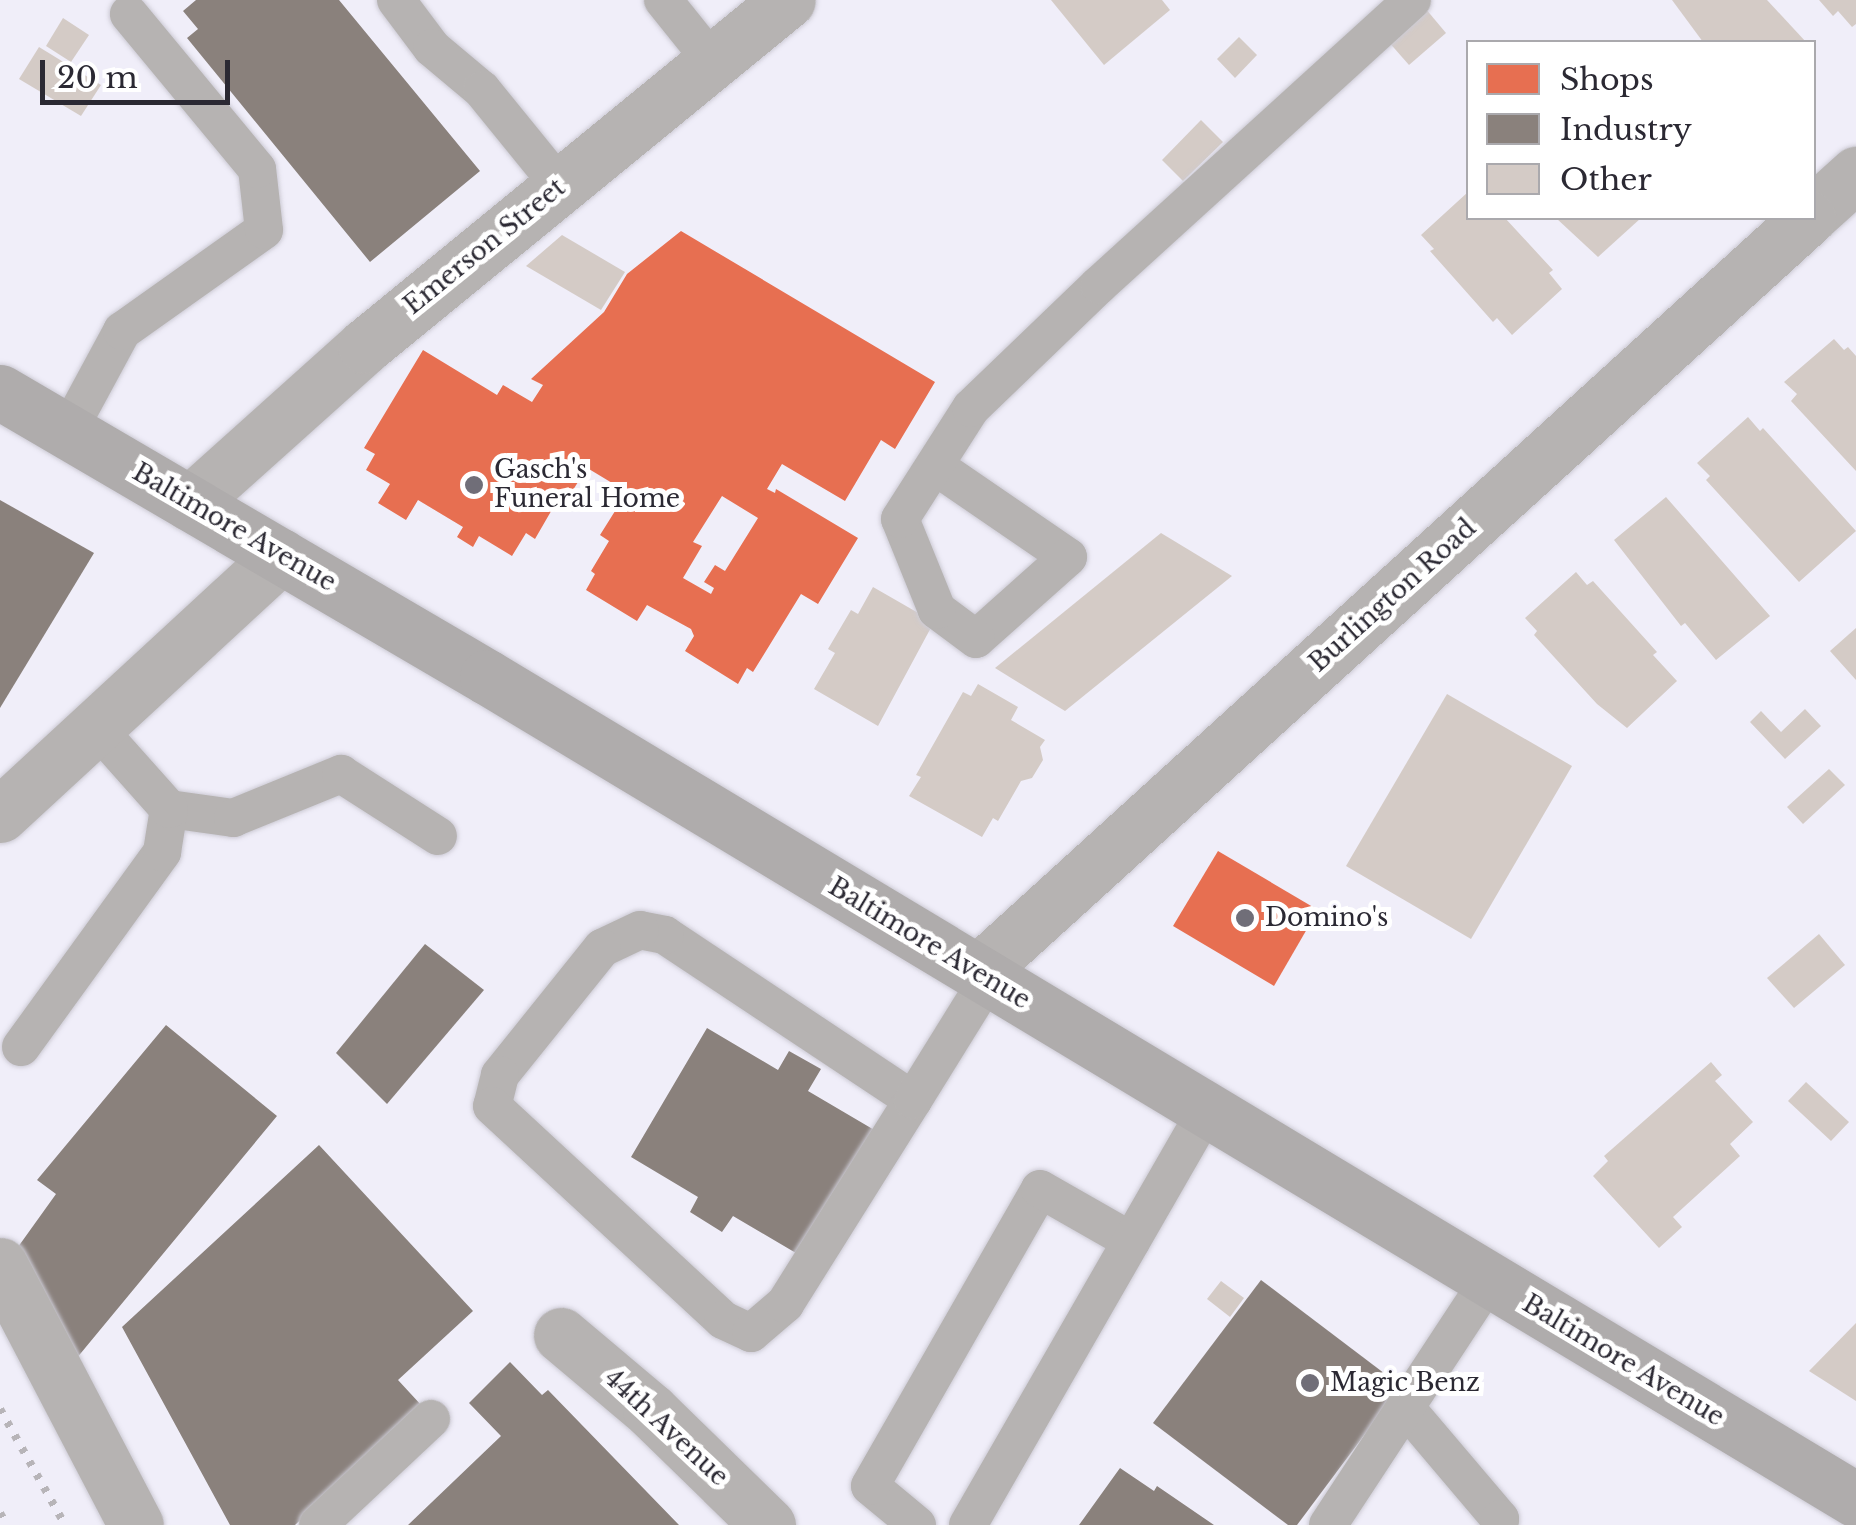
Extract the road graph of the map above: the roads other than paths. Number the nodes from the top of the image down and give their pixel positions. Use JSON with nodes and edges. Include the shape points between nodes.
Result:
{"nodes":[{"id":1,"x":396,"y":0,"type":"edge"},
{"id":2,"x":663,"y":0,"type":"edge"},
{"id":3,"x":788,"y":0,"type":"edge"},
{"id":4,"x":1412,"y":0,"type":"edge"},
{"id":5,"x":129,"y":14,"type":"dead end"},
{"id":6,"x":712,"y":61,"type":"junction"},
{"id":7,"x":1856,"y":174,"type":"edge"},
{"id":8,"x":560,"y":186,"type":"junction"},
{"id":9,"x":1816,"y":210,"type":"edge"},
{"id":10,"x":1806,"y":220,"type":"edge"},
{"id":11,"x":0,"y":392,"type":"edge"},
{"id":12,"x":68,"y":432,"type":"junction"},
{"id":13,"x":935,"y":466,"type":"junction"},
{"id":14,"x":190,"y":503,"type":"junction"},
{"id":15,"x":282,"y":556,"type":"junction"},
{"id":16,"x":96,"y":726,"type":"junction"},
{"id":17,"x":169,"y":809,"type":"junction"},
{"id":18,"x":0,"y":815,"type":"edge"},
{"id":19,"x":438,"y":836,"type":"dead end"},
{"id":20,"x":982,"y":976,"type":"junction"},
{"id":21,"x":21,"y":1047,"type":"dead end"},
{"id":22,"x":913,"y":1100,"type":"junction"},
{"id":23,"x":1206,"y":1111,"type":"junction"},
{"id":24,"x":1131,"y":1241,"type":"junction"},
{"id":25,"x":0,"y":1266,"type":"edge"},
{"id":26,"x":1488,"y":1281,"type":"junction"},
{"id":27,"x":560,"y":1334,"type":"dead end"},
{"id":28,"x":1405,"y":1407,"type":"junction"},
{"id":29,"x":431,"y":1419,"type":"dead end"},
{"id":30,"x":1856,"y":1500,"type":"edge"},
{"id":31,"x":136,"y":1525,"type":"edge"},
{"id":32,"x":318,"y":1525,"type":"edge"},
{"id":33,"x":768,"y":1525,"type":"edge"},
{"id":34,"x":917,"y":1525,"type":"edge"},
{"id":35,"x":968,"y":1525,"type":"edge"},
{"id":36,"x":1328,"y":1525,"type":"edge"},
{"id":37,"x":1499,"y":1525,"type":"edge"}],
"edges":[{"from":1,"to":8,"type":"lane"},
{"from":2,"to":6,"type":"lane"},
{"from":3,"to":6,"type":"street","name":"Emerson Street"},
{"from":4,"to":13,"type":"lane","via":[[971,408]]},
{"from":5,"to":12,"type":"lane","via":[[256,169],[264,230],[122,331]]},
{"from":6,"to":8,"type":"street","name":"Emerson Street"},
{"from":7,"to":9,"type":"street"},
{"from":8,"to":14,"type":"street","name":"Emerson Street"},
{"from":10,"to":20,"type":"street","name":"Burlington Road"},
{"from":11,"to":12,"type":"main road","name":"Baltimore Avenue"},
{"from":12,"to":14,"type":"main road","name":"Baltimore Avenue"},
{"from":13,"to":13,"type":"lane","via":[[900,520],[938,610],[976,639],[1068,557]]},
{"from":14,"to":15,"type":"main road","name":"Baltimore Avenue"},
{"from":15,"to":16,"type":"street"},
{"from":15,"to":20,"type":"main road","name":"Baltimore Avenue"},
{"from":16,"to":17,"type":"lane"},
{"from":16,"to":18,"type":"street"},
{"from":17,"to":19,"type":"lane","via":[[232,818],[341,774]]},
{"from":17,"to":21,"type":"lane","via":[[162,852]]},
{"from":20,"to":22,"type":"lane"},
{"from":20,"to":23,"type":"main road","name":"Baltimore Avenue"},
{"from":22,"to":22,"type":"lane","via":[[785,1304],[751,1333],[723,1320],[492,1106],[500,1076],[602,948],[640,930],[665,935]]},
{"from":23,"to":24,"type":"lane"},
{"from":23,"to":26,"type":"main road","name":"Baltimore Avenue"},
{"from":24,"to":34,"type":"lane","via":[[1040,1189],[870,1486]]},
{"from":24,"to":35,"type":"lane"},
{"from":25,"to":31,"type":"street"},
{"from":26,"to":28,"type":"lane"},
{"from":26,"to":30,"type":"main road","name":"Baltimore Avenue"},
{"from":27,"to":33,"type":"street","name":"44th Avenue"},
{"from":28,"to":36,"type":"lane"},
{"from":28,"to":37,"type":"lane"},
{"from":29,"to":32,"type":"lane"}]}
